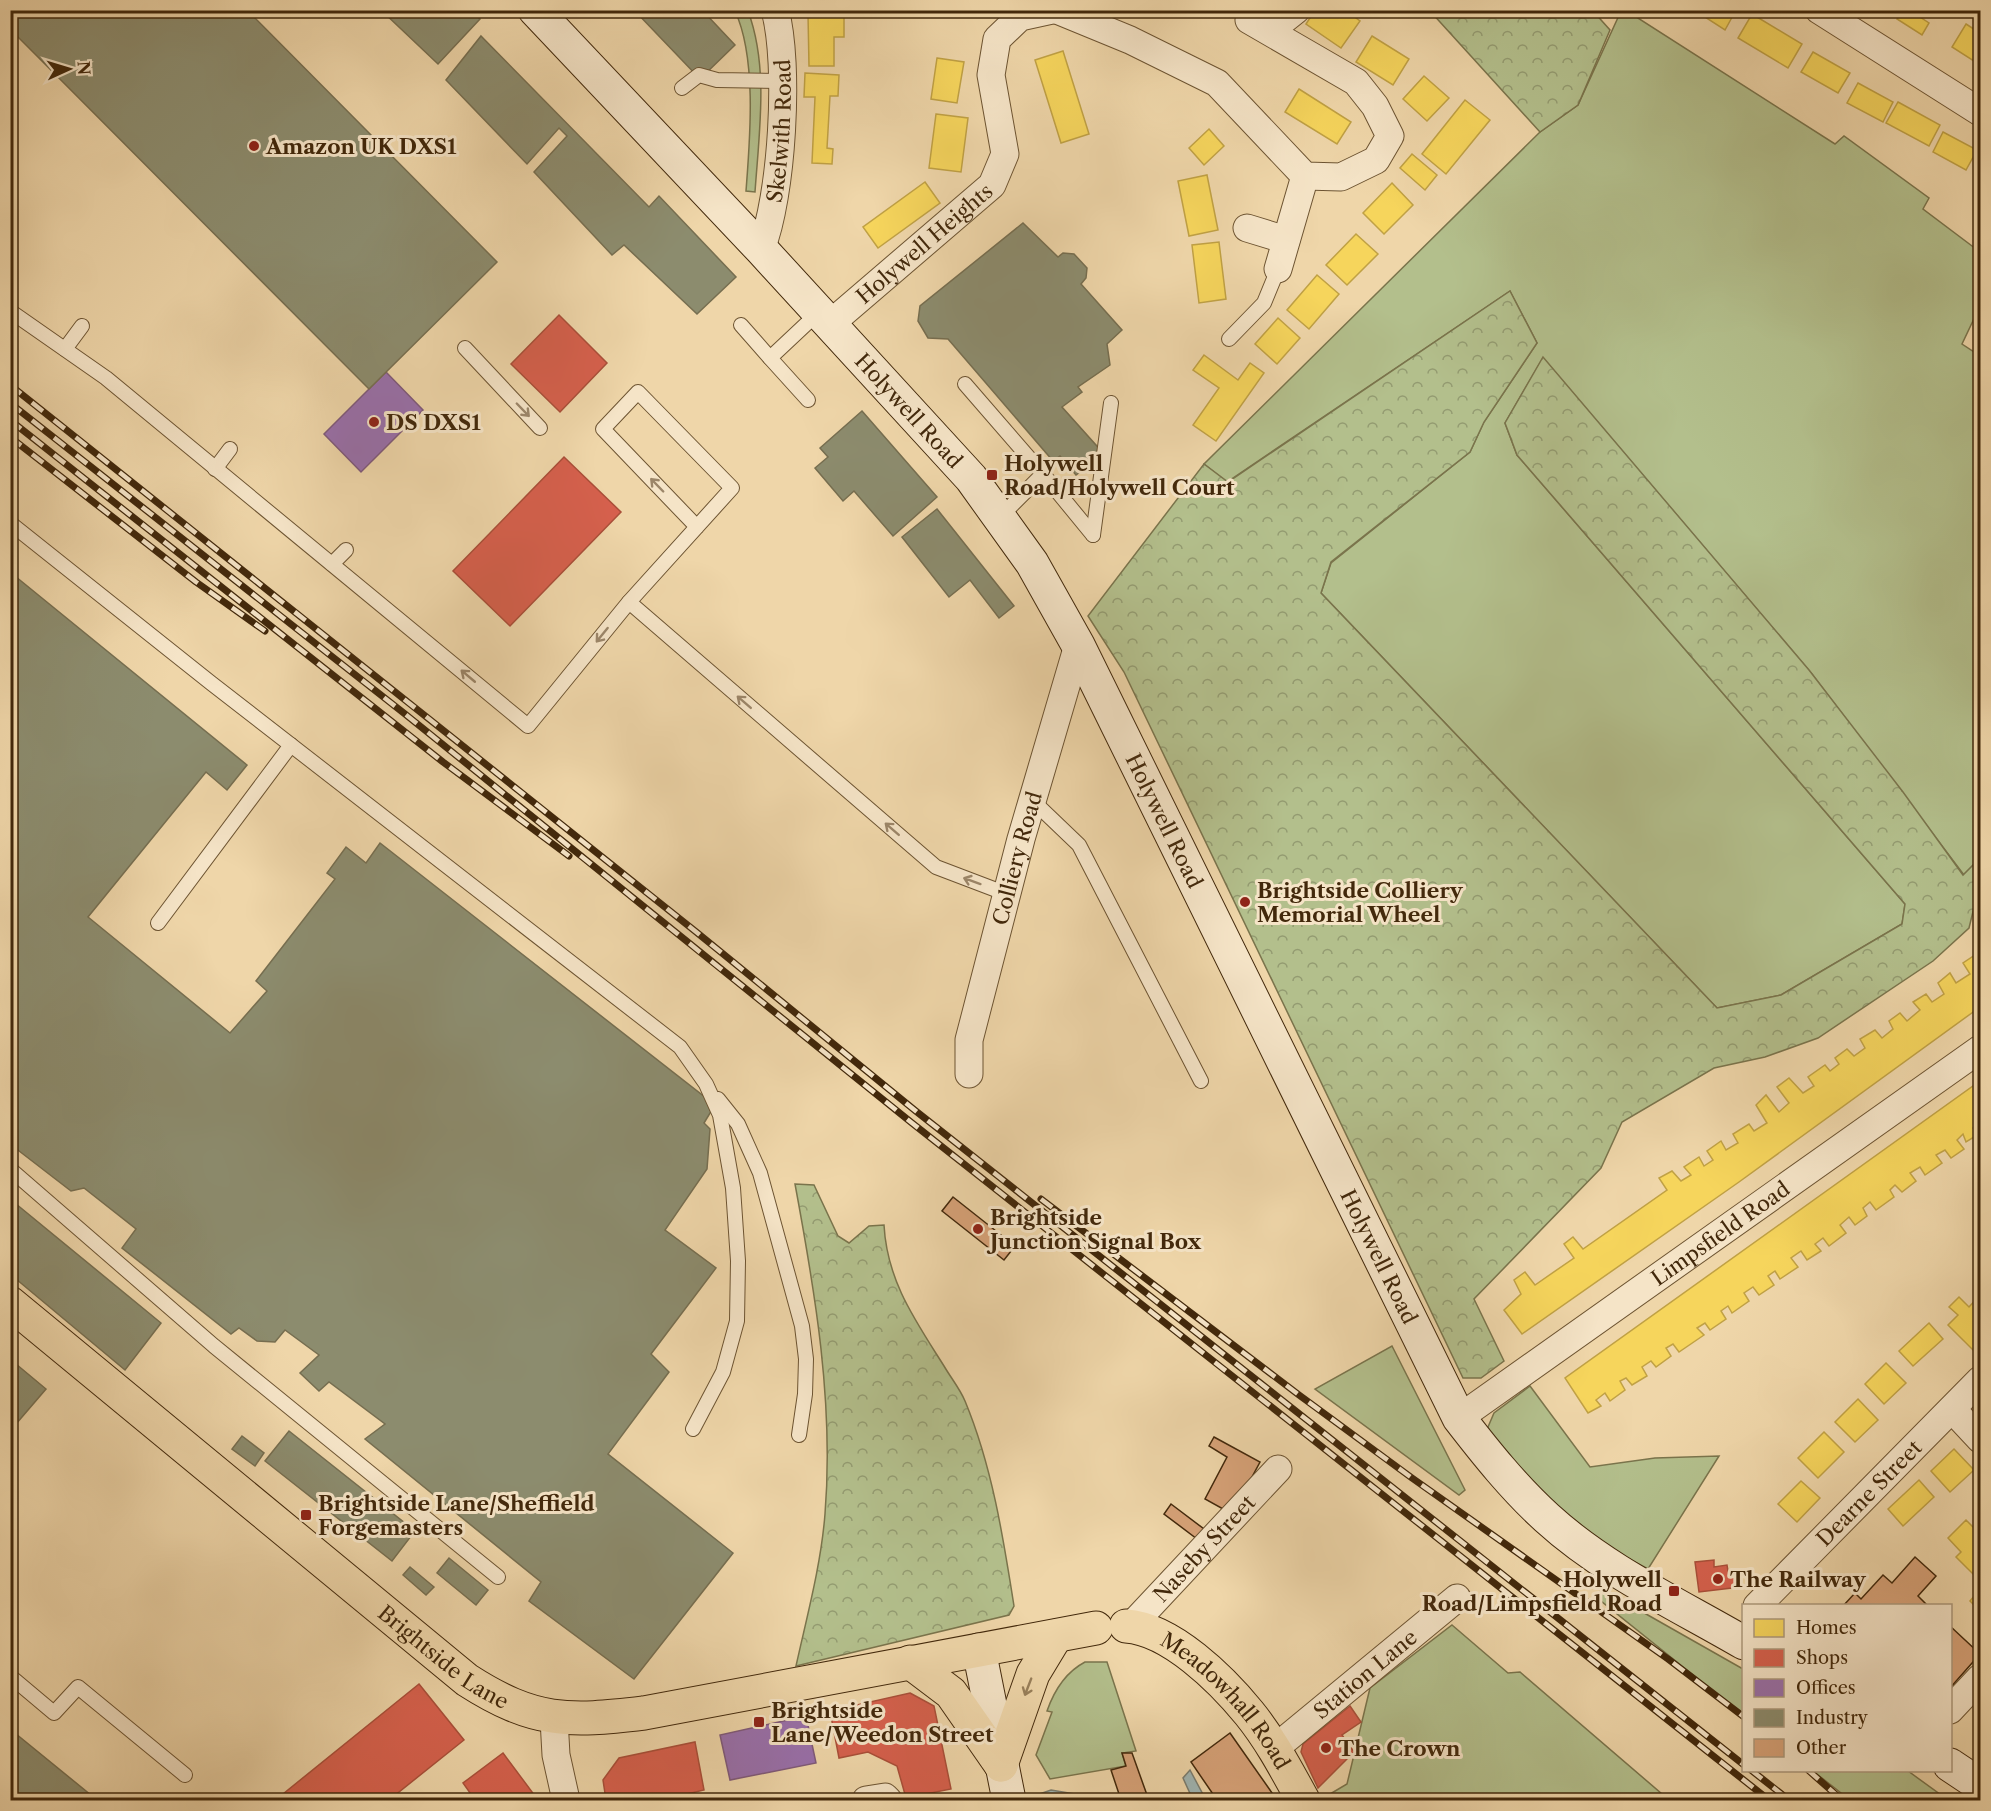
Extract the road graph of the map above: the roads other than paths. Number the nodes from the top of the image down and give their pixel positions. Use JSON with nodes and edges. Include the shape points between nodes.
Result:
{"nodes":[{"id":1,"x":535,"y":10,"type":"edge"},
{"id":2,"x":775,"y":10,"type":"edge"},
{"id":3,"x":1052,"y":10,"type":"edge"},
{"id":4,"x":1058,"y":10,"type":"edge"},
{"id":5,"x":1296,"y":10,"type":"edge"},
{"id":6,"x":1835,"y":15,"type":"edge"},
{"id":7,"x":782,"y":81,"type":"junction"},
{"id":8,"x":682,"y":88,"type":"dead end"},
{"id":9,"x":1980,"y":112,"type":"edge"},
{"id":10,"x":1305,"y":176,"type":"junction"},
{"id":11,"x":1247,"y":228,"type":"dead end"},
{"id":12,"x":1286,"y":240,"type":"junction"},
{"id":13,"x":761,"y":249,"type":"junction"},
{"id":14,"x":1278,"y":269,"type":"joint"},
{"id":15,"x":10,"y":311,"type":"edge"},
{"id":16,"x":824,"y":318,"type":"junction"},
{"id":17,"x":741,"y":325,"type":"dead end"},
{"id":18,"x":82,"y":326,"type":"dead end"},
{"id":19,"x":1228,"y":339,"type":"dead end"},
{"id":20,"x":465,"y":348,"type":"dead end"},
{"id":21,"x":64,"y":349,"type":"junction"},
{"id":22,"x":770,"y":358,"type":"junction"},
{"id":23,"x":965,"y":384,"type":"dead end"},
{"id":24,"x":808,"y":400,"type":"dead end"},
{"id":25,"x":1111,"y":404,"type":"dead end"},
{"id":26,"x":540,"y":428,"type":"dead end"},
{"id":27,"x":230,"y":449,"type":"dead end"},
{"id":28,"x":215,"y":469,"type":"junction"},
{"id":29,"x":1043,"y":474,"type":"junction"},
{"id":30,"x":1000,"y":517,"type":"junction"},
{"id":31,"x":10,"y":523,"type":"edge"},
{"id":32,"x":697,"y":527,"type":"junction"},
{"id":33,"x":346,"y":550,"type":"dead end"},
{"id":34,"x":332,"y":564,"type":"junction"},
{"id":35,"x":384,"y":588,"type":"dead end"},
{"id":36,"x":374,"y":598,"type":"junction"},
{"id":37,"x":628,"y":602,"type":"junction"},
{"id":38,"x":1077,"y":645,"type":"junction"},
{"id":39,"x":291,"y":745,"type":"junction"},
{"id":40,"x":1032,"y":800,"type":"junction"},
{"id":41,"x":1007,"y":894,"type":"junction"},
{"id":42,"x":158,"y":923,"type":"dead end"},
{"id":43,"x":1980,"y":1049,"type":"edge"},
{"id":44,"x":969,"y":1074,"type":"dead end"},
{"id":45,"x":1201,"y":1081,"type":"dead end"},
{"id":46,"x":706,"y":1084,"type":"junction"},
{"id":47,"x":10,"y":1169,"type":"edge"},
{"id":48,"x":10,"y":1303,"type":"edge"},
{"id":49,"x":1980,"y":1380,"type":"edge"},
{"id":50,"x":1952,"y":1409,"type":"junction"},
{"id":51,"x":1460,"y":1418,"type":"junction"},
{"id":52,"x":693,"y":1428,"type":"dead end"},
{"id":53,"x":799,"y":1435,"type":"dead end"},
{"id":54,"x":1980,"y":1439,"type":"edge"},
{"id":55,"x":1278,"y":1469,"type":"dead end"},
{"id":56,"x":498,"y":1577,"type":"dead end"},
{"id":57,"x":1457,"y":1598,"type":"dead end"},
{"id":58,"x":1758,"y":1604,"type":"edge"},
{"id":59,"x":1118,"y":1627,"type":"junction"},
{"id":60,"x":1739,"y":1632,"type":"edge"},
{"id":61,"x":1056,"y":1636,"type":"junction"},
{"id":62,"x":979,"y":1650,"type":"junction"},
{"id":63,"x":910,"y":1662,"type":"junction"},
{"id":64,"x":10,"y":1676,"type":"edge"},
{"id":65,"x":1980,"y":1678,"type":"edge"},
{"id":66,"x":1952,"y":1708,"type":"edge"},
{"id":67,"x":554,"y":1719,"type":"junction"},
{"id":68,"x":1274,"y":1749,"type":"junction"},
{"id":69,"x":1952,"y":1767,"type":"edge"},
{"id":70,"x":185,"y":1775,"type":"dead end"},
{"id":71,"x":1005,"y":1784,"type":"edge"},
{"id":72,"x":1980,"y":1785,"type":"edge"},
{"id":73,"x":566,"y":1800,"type":"edge"},
{"id":74,"x":866,"y":1800,"type":"edge"},
{"id":75,"x":888,"y":1800,"type":"edge"},
{"id":76,"x":1303,"y":1800,"type":"edge"}],
"edges":[{"from":1,"to":13,"type":"main road","name":"Holywell Road"},
{"from":2,"to":7,"type":"street","name":"Skelwith Road","via":[[780,27]]},
{"from":3,"to":16,"type":"street","name":"Holywell Heights","via":[[1020,17],[997,39],[991,75],[1005,154],[992,185]]},
{"from":4,"to":10,"type":"street","via":[[1217,83]]},
{"from":5,"to":10,"type":"street","via":[[1260,25],[1356,82],[1376,106],[1390,136],[1376,160],[1341,177]]},
{"from":6,"to":9,"type":"street"},
{"from":7,"to":8,"type":"lane","via":[[717,80],[699,75]]},
{"from":7,"to":13,"type":"street","name":"Skelwith Road","via":[[778,170],[770,226]]},
{"from":10,"to":12,"type":"street"},
{"from":11,"to":12,"type":"street"},
{"from":12,"to":14,"type":"street"},
{"from":13,"to":16,"type":"main road","name":"Holywell Road"},
{"from":14,"to":19,"type":"lane","via":[[1264,303]]},
{"from":15,"to":21,"type":"lane"},
{"from":16,"to":22,"type":"lane"},
{"from":16,"to":30,"type":"main road","name":"Holywell Road","via":[[970,478]]},
{"from":17,"to":22,"type":"lane"},
{"from":18,"to":21,"type":"lane"},
{"from":20,"to":26,"type":"lane","one_way":true},
{"from":21,"to":28,"type":"lane","via":[[106,378]]},
{"from":22,"to":24,"type":"lane"},
{"from":23,"to":29,"type":"lane"},
{"from":25,"to":29,"type":"lane","via":[[1093,535]]},
{"from":27,"to":28,"type":"lane"},
{"from":28,"to":34,"type":"lane"},
{"from":29,"to":30,"type":"lane"},
{"from":30,"to":38,"type":"main road","name":"Holywell Road","via":[[1032,563]]},
{"from":31,"to":39,"type":"lane"},
{"from":32,"to":32,"type":"lane","one_way":true,"via":[[603,429],[638,392],[732,488]]},
{"from":32,"to":37,"type":"lane"},
{"from":33,"to":34,"type":"lane"},
{"from":34,"to":36,"type":"lane"},
{"from":35,"to":36,"type":"lane"},
{"from":37,"to":36,"type":"lane","one_way":true,"via":[[528,726]]},
{"from":41,"to":37,"type":"lane","one_way":true,"via":[[936,867]]},
{"from":38,"to":40,"type":"street","name":"Colliery Road"},
{"from":38,"to":51,"type":"main road","name":"Holywell Road"},
{"from":39,"to":42,"type":"lane"},
{"from":39,"to":46,"type":"lane","via":[[680,1047]]},
{"from":40,"to":41,"type":"street","name":"Colliery Road"},
{"from":40,"to":45,"type":"lane","via":[[1079,845]]},
{"from":41,"to":44,"type":"street","name":"Colliery Road","via":[[969,1040]]},
{"from":43,"to":51,"type":"street","name":"Limpsfield Road"},
{"from":46,"to":52,"type":"lane","via":[[720,1115],[733,1188],[737,1322],[723,1372]]},
{"from":46,"to":53,"type":"lane","via":[[748,1142],[802,1326],[806,1359]]},
{"from":47,"to":56,"type":"lane","via":[[214,1346]]},
{"from":48,"to":67,"type":"main road","name":"Brightside Lane","via":[[467,1680],[518,1708]]},
{"from":49,"to":50,"type":"street","name":"Dearne Street"},
{"from":50,"to":54,"type":"street"},
{"from":50,"to":58,"type":"street","name":"Dearne Street"},
{"from":51,"to":60,"type":"main road","name":"Holywell Road","via":[[1489,1457],[1547,1518],[1616,1569]]},
{"from":55,"to":59,"type":"street","name":"Naseby Street"},
{"from":57,"to":68,"type":"street","name":"Station Lane"},
{"from":59,"to":61,"type":"main road","name":"Meadowhall Road"},
{"from":59,"to":68,"type":"main road","name":"Meadowhall Road","via":[[1159,1636],[1206,1669],[1250,1714]]},
{"from":61,"to":62,"type":"main road","name":"Meadowhall Road"},
{"from":61,"to":71,"type":"main road","one_way":true,"via":[[1033,1674]]},
{"from":62,"to":63,"type":"main road","name":"Brightside Lane"},
{"from":62,"to":71,"type":"main road"},
{"from":63,"to":67,"type":"main road","name":"Brightside Lane","via":[[645,1713]]},
{"from":63,"to":71,"type":"main road","via":[[951,1693]]},
{"from":64,"to":70,"type":"lane","via":[[54,1713],[78,1687]]},
{"from":65,"to":66,"type":"street"},
{"from":67,"to":73,"type":"street","via":[[556,1755]]},
{"from":68,"to":76,"type":"main road","name":"Meadowhall Road"},
{"from":69,"to":72,"type":"main road"},
{"from":74,"to":75,"type":"street"}]}
